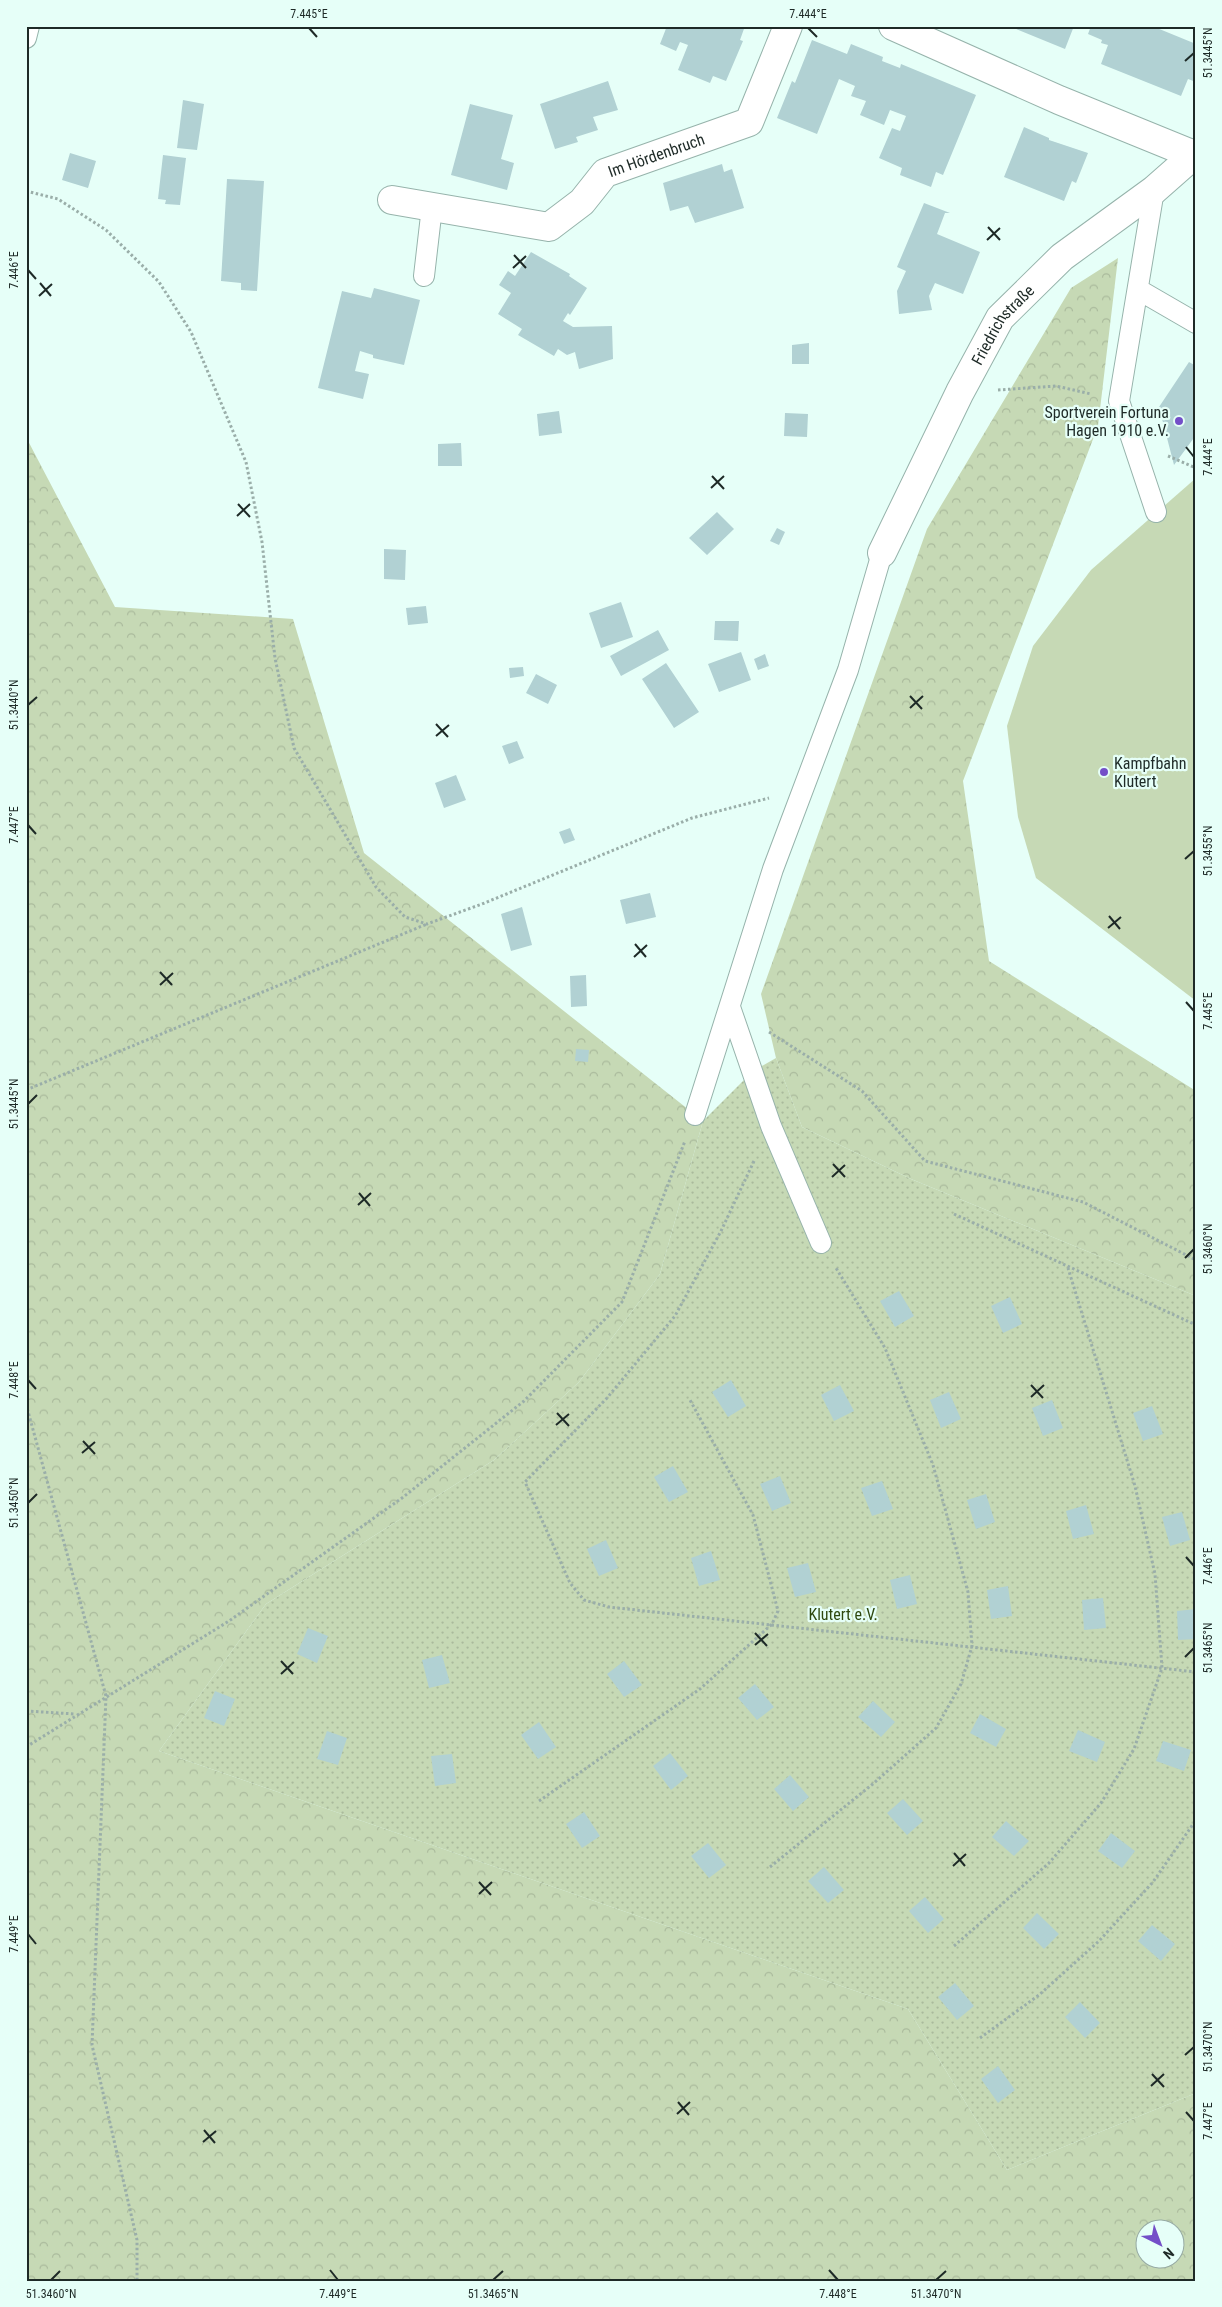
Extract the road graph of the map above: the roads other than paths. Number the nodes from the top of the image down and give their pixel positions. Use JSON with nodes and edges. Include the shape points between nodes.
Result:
{"nodes":[{"id":1,"x":29,"y":26,"type":"edge"},
{"id":2,"x":788,"y":26,"type":"edge"},
{"id":3,"x":893,"y":26,"type":"edge"},
{"id":4,"x":26,"y":38,"type":"edge"},
{"id":5,"x":1195,"y":154,"type":"edge"},
{"id":6,"x":1154,"y":190,"type":"junction"},
{"id":7,"x":392,"y":200,"type":"dead end"},
{"id":8,"x":432,"y":207,"type":"junction"},
{"id":9,"x":424,"y":276,"type":"dead end"},
{"id":10,"x":1138,"y":290,"type":"junction"},
{"id":11,"x":1196,"y":323,"type":"edge"},
{"id":12,"x":1156,"y":512,"type":"dead end"},
{"id":13,"x":882,"y":553,"type":"joint"},
{"id":14,"x":730,"y":1007,"type":"junction"},
{"id":15,"x":695,"y":1115,"type":"road end"},
{"id":16,"x":821,"y":1244,"type":"road end"}],
"edges":[{"from":1,"to":4,"type":"lane"},
{"from":2,"to":8,"type":"street","name":"Im Hördenbruch","via":[[749,122],[605,173],[582,202],[549,227]]},
{"from":3,"to":5,"type":"street","name":"Friedrichstraße","via":[[1059,100]]},
{"from":5,"to":6,"type":"street","name":"Friedrichstraße"},
{"from":6,"to":10,"type":"lane"},
{"from":6,"to":13,"type":"street","name":"Friedrichstraße","via":[[1062,256],[1000,318],[960,392]]},
{"from":7,"to":8,"type":"street","name":"Im Hördenbruch"},
{"from":8,"to":9,"type":"lane"},
{"from":10,"to":11,"type":"lane"},
{"from":10,"to":12,"type":"lane","via":[[1119,401]]},
{"from":13,"to":14,"type":"lane","via":[[848,670],[773,869]]},
{"from":14,"to":15,"type":"lane"},
{"from":14,"to":16,"type":"lane","via":[[770,1126]]}]}
